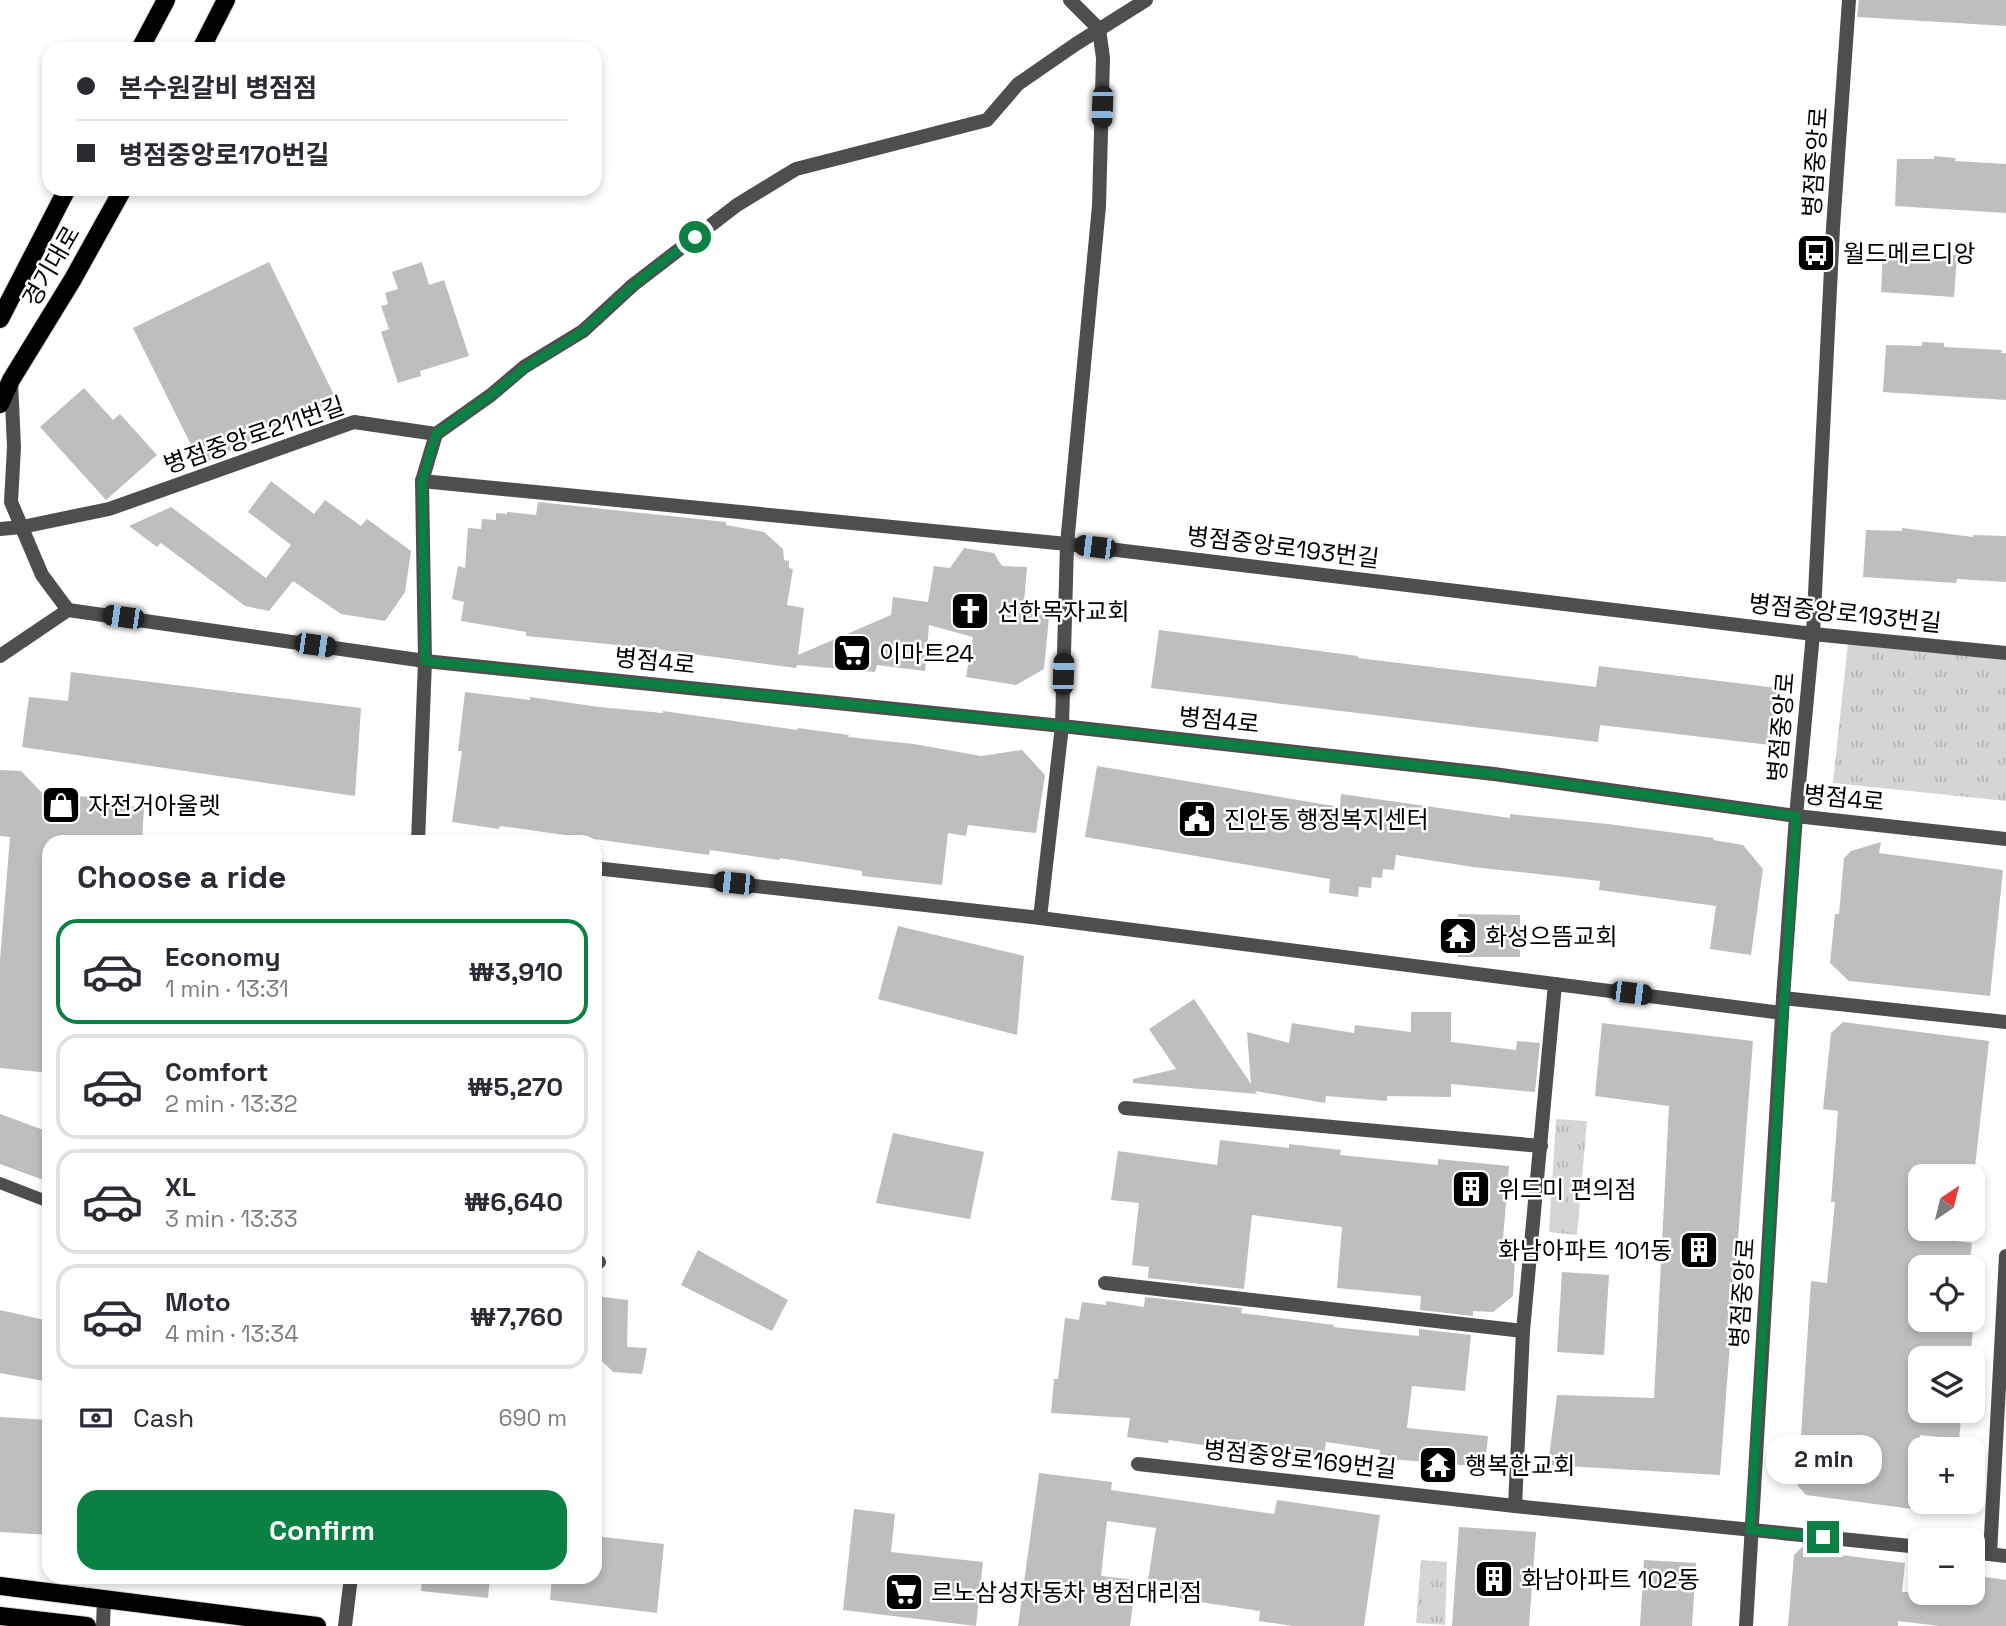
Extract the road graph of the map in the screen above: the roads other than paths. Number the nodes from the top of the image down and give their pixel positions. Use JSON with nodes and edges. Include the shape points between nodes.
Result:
{"nodes":[{"id":1,"x":166,"y":0,"type":"edge"},
{"id":2,"x":226,"y":0,"type":"edge"},
{"id":3,"x":1070,"y":0,"type":"edge"},
{"id":4,"x":1146,"y":0,"type":"edge"},
{"id":5,"x":1849,"y":0,"type":"edge"},
{"id":6,"x":1099,"y":29,"type":"junction"},
{"id":7,"x":144,"y":42,"type":"edge"},
{"id":8,"x":205,"y":42,"type":"edge"},
{"id":9,"x":63,"y":196,"type":"edge"},
{"id":10,"x":119,"y":196,"type":"edge"},
{"id":11,"x":0,"y":319,"type":"edge"},
{"id":12,"x":11,"y":380,"type":"junction"},
{"id":13,"x":0,"y":404,"type":"edge"},
{"id":14,"x":436,"y":434,"type":"junction"},
{"id":15,"x":422,"y":481,"type":"junction"},
{"id":16,"x":22,"y":527,"type":"junction"},
{"id":17,"x":0,"y":528,"type":"edge"},
{"id":18,"x":1067,"y":544,"type":"junction"},
{"id":19,"x":68,"y":610,"type":"junction"},
{"id":20,"x":1813,"y":634,"type":"junction"},
{"id":21,"x":2006,"y":653,"type":"edge"},
{"id":22,"x":0,"y":656,"type":"edge"},
{"id":23,"x":425,"y":661,"type":"junction"},
{"id":24,"x":1062,"y":726,"type":"junction"},
{"id":25,"x":1796,"y":816,"type":"junction"},
{"id":26,"x":418,"y":835,"type":"edge"},
{"id":27,"x":2006,"y":839,"type":"edge"},
{"id":28,"x":602,"y":869,"type":"edge"},
{"id":29,"x":1040,"y":918,"type":"junction"},
{"id":30,"x":1555,"y":984,"type":"junction"},
{"id":31,"x":1783,"y":1005,"type":"junction"},
{"id":32,"x":2006,"y":1022,"type":"edge"},
{"id":33,"x":1125,"y":1108,"type":"dead end"},
{"id":34,"x":1541,"y":1146,"type":"junction"},
{"id":35,"x":0,"y":1183,"type":"edge"},
{"id":36,"x":42,"y":1199,"type":"edge"},
{"id":37,"x":2006,"y":1255,"type":"edge"},
{"id":38,"x":1105,"y":1283,"type":"dead end"},
{"id":39,"x":1523,"y":1331,"type":"junction"},
{"id":40,"x":2003,"y":1381,"type":"edge"},
{"id":41,"x":1138,"y":1464,"type":"dead end"},
{"id":42,"x":1514,"y":1506,"type":"junction"},
{"id":43,"x":1750,"y":1530,"type":"junction"},
{"id":44,"x":1908,"y":1546,"type":"edge"},
{"id":45,"x":1985,"y":1553,"type":"edge"},
{"id":46,"x":1990,"y":1554,"type":"junction"},
{"id":47,"x":2006,"y":1556,"type":"edge"},
{"id":48,"x":350,"y":1584,"type":"edge"},
{"id":49,"x":0,"y":1586,"type":"edge"},
{"id":50,"x":104,"y":1600,"type":"junction"},
{"id":51,"x":0,"y":1616,"type":"edge"},
{"id":52,"x":87,"y":1626,"type":"edge"},
{"id":53,"x":103,"y":1626,"type":"edge"},
{"id":54,"x":317,"y":1626,"type":"edge"},
{"id":55,"x":345,"y":1626,"type":"edge"},
{"id":56,"x":1746,"y":1626,"type":"edge"}],
"edges":[{"from":1,"to":7,"type":"main road"},
{"from":2,"to":8,"type":"main road"},
{"from":3,"to":6,"type":"street"},
{"from":4,"to":6,"type":"street"},
{"from":5,"to":20,"type":"street","name":"병점중앙로"},
{"from":6,"to":14,"type":"street","via":[[1018,84],[987,120],[796,169],[737,205],[633,285],[583,331],[524,368]]},
{"from":6,"to":18,"type":"street","via":[[1104,58],[1099,206]]},
{"from":9,"to":11,"type":"main road","name":"경기대로"},
{"from":10,"to":12,"type":"main road","name":"경기대로"},
{"from":12,"to":13,"type":"main road","name":"경기대로"},
{"from":12,"to":16,"type":"street","via":[[11,502]]},
{"from":14,"to":15,"type":"street"},
{"from":14,"to":16,"type":"street","name":"병점중앙로211번길","via":[[354,422],[109,509]]},
{"from":15,"to":18,"type":"street","name":"병점중앙로193번길"},
{"from":15,"to":23,"type":"street"},
{"from":16,"to":17,"type":"street","name":"병점중앙로211번길"},
{"from":16,"to":19,"type":"street","via":[[42,575]]},
{"from":18,"to":20,"type":"street","name":"병점중앙로193번길"},
{"from":18,"to":24,"type":"street"},
{"from":19,"to":22,"type":"street"},
{"from":19,"to":23,"type":"street","name":"병점4로"},
{"from":20,"to":21,"type":"street","name":"병점중앙로193번길"},
{"from":20,"to":25,"type":"street","name":"병점중앙로"},
{"from":23,"to":24,"type":"street","name":"병점4로"},
{"from":23,"to":26,"type":"street"},
{"from":24,"to":25,"type":"street","name":"병점4로","via":[[1494,774]]},
{"from":24,"to":29,"type":"street"},
{"from":25,"to":27,"type":"street","name":"병점4로"},
{"from":25,"to":31,"type":"street","name":"병점중앙로"},
{"from":28,"to":29,"type":"street"},
{"from":29,"to":30,"type":"street"},
{"from":30,"to":31,"type":"street"},
{"from":30,"to":34,"type":"street"},
{"from":31,"to":32,"type":"street"},
{"from":31,"to":43,"type":"street","name":"병점중앙로"},
{"from":33,"to":34,"type":"street"},
{"from":34,"to":39,"type":"street"},
{"from":35,"to":36,"type":"lane"},
{"from":37,"to":40,"type":"street"},
{"from":38,"to":39,"type":"street"},
{"from":39,"to":42,"type":"street"},
{"from":40,"to":46,"type":"street"},
{"from":41,"to":42,"type":"street","name":"병점중앙로169번길"},
{"from":42,"to":43,"type":"street","name":"병점중앙로169번길"},
{"from":43,"to":44,"type":"street","name":"병점중앙로169번길"},
{"from":43,"to":56,"type":"street","name":"병점중앙로"},
{"from":45,"to":46,"type":"street"},
{"from":46,"to":47,"type":"street"},
{"from":48,"to":55,"type":"street"},
{"from":49,"to":50,"type":"main road"},
{"from":50,"to":53,"type":"street"},
{"from":50,"to":54,"type":"main road"},
{"from":51,"to":52,"type":"main road"}]}
